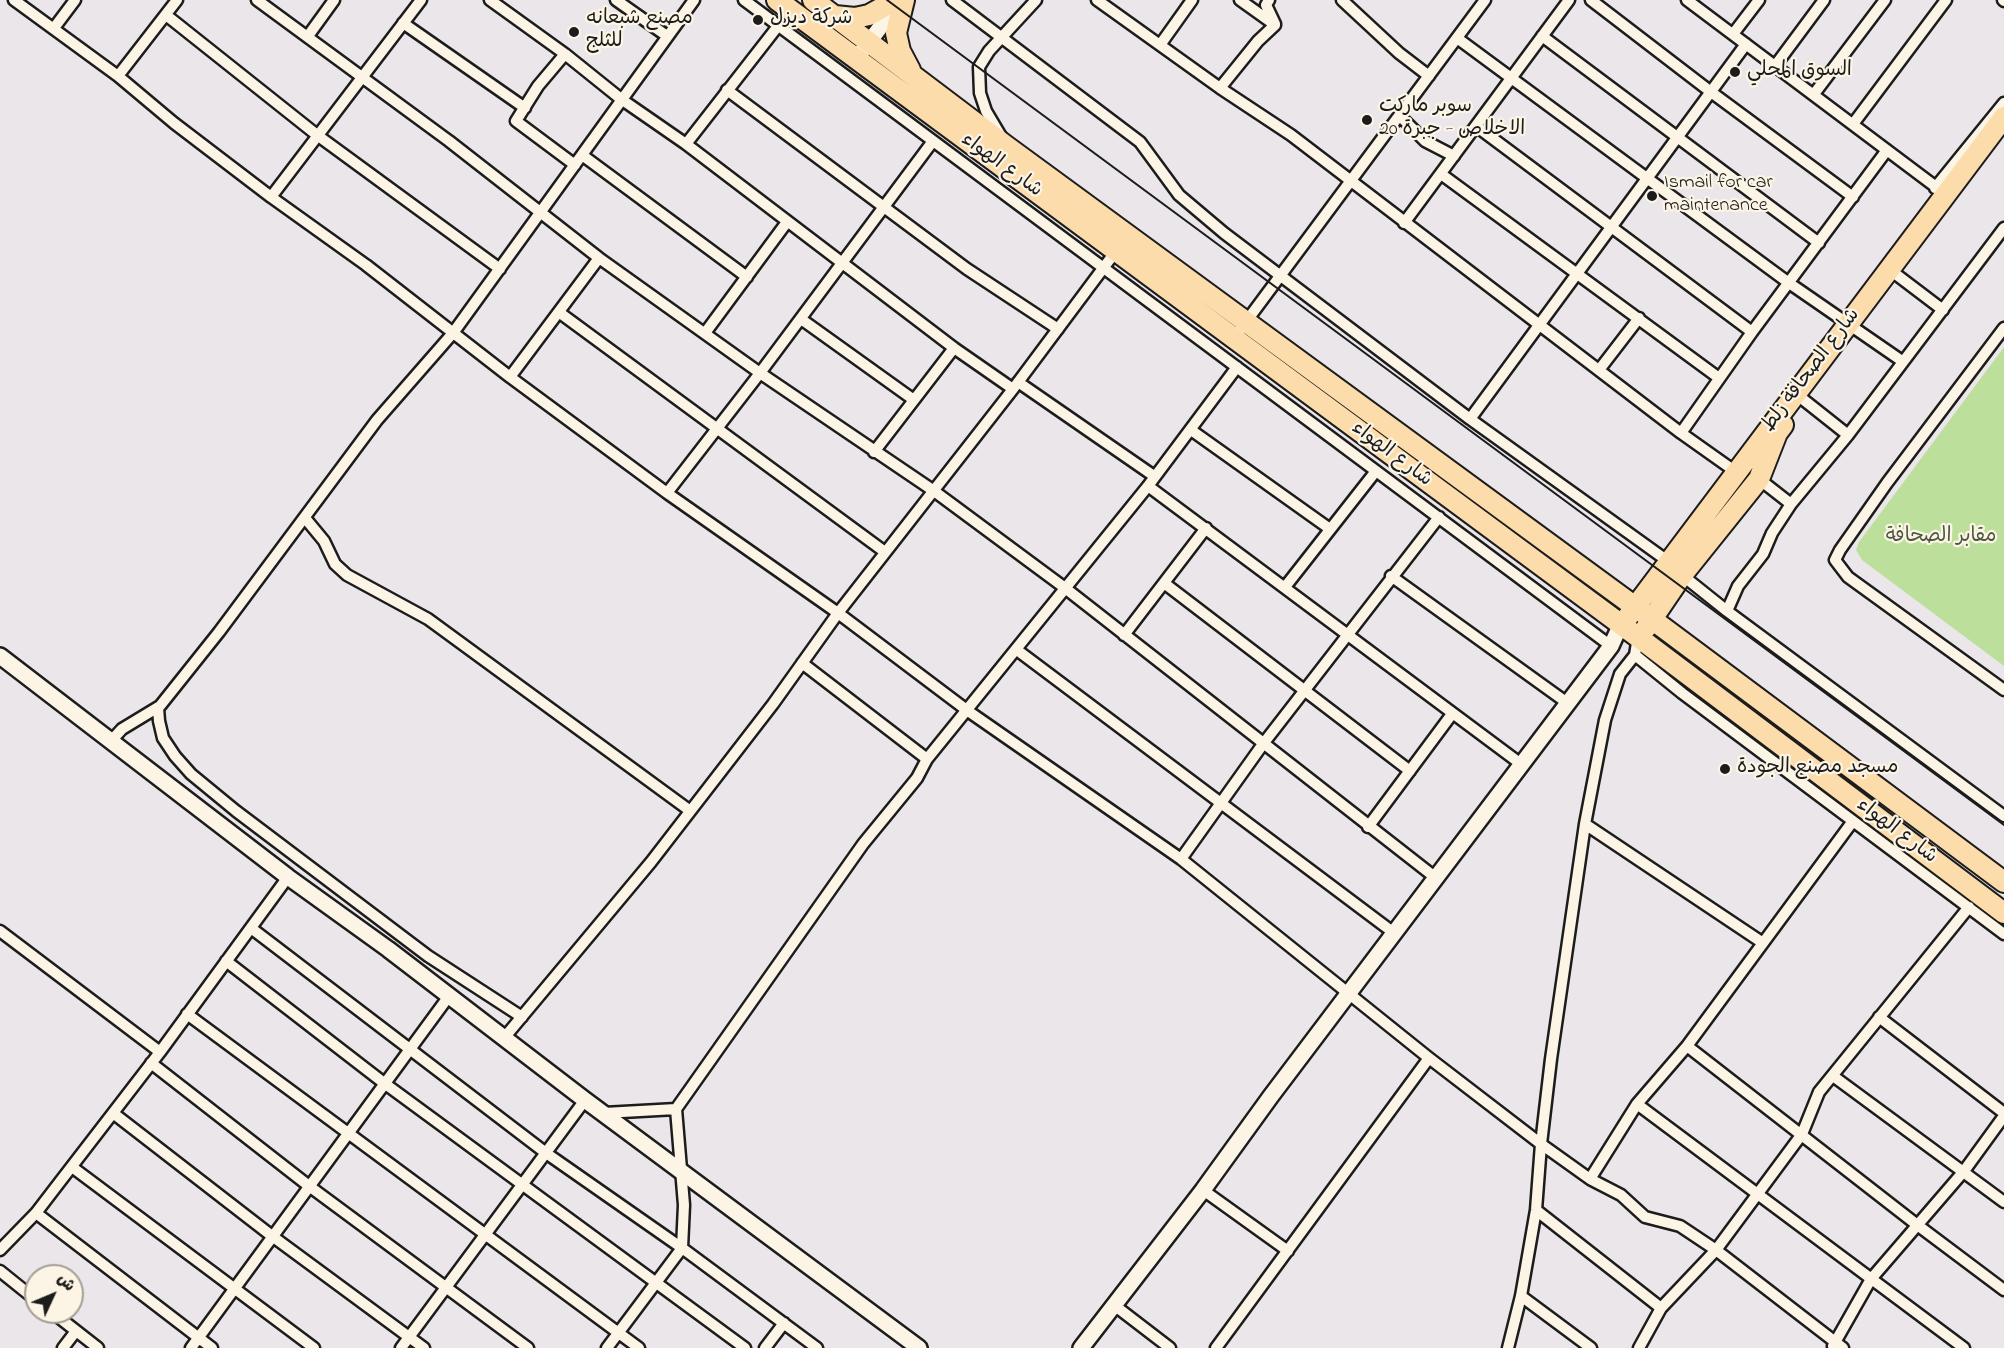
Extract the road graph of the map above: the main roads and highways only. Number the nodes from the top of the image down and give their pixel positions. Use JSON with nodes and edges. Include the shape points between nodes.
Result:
{"nodes":[{"id":1,"x":777,"y":0,"type":"edge"},
{"id":2,"x":813,"y":0,"type":"edge"},
{"id":3,"x":900,"y":0,"type":"edge"},
{"id":4,"x":835,"y":16,"type":"junction"},
{"id":5,"x":911,"y":73,"type":"junction"},
{"id":6,"x":2004,"y":117,"type":"edge"},
{"id":7,"x":2004,"y":130,"type":"edge"},
{"id":8,"x":1944,"y":194,"type":"junction"},
{"id":9,"x":1799,"y":396,"type":"junction"},
{"id":10,"x":1676,"y":568,"type":"junction"},
{"id":11,"x":1635,"y":608,"type":"junction"},
{"id":12,"x":1653,"y":620,"type":"junction"},
{"id":13,"x":1620,"y":626,"type":"junction"},
{"id":14,"x":1636,"y":646,"type":"junction"},
{"id":15,"x":2004,"y":882,"type":"edge"},
{"id":16,"x":2004,"y":912,"type":"edge"}],
"edges":[{"from":1,"to":13,"type":"highway","name":"شارع الهواء"},
{"from":2,"to":4,"type":"highway","name":"شارع الهواء"},
{"from":3,"to":4,"type":"highway","via":[[869,15]]},
{"from":3,"to":5,"type":"highway","via":[[896,33]]},
{"from":4,"to":5,"type":"highway","name":"شارع الهواء"},
{"from":5,"to":11,"type":"highway","name":"شارع الهواء"},
{"from":6,"to":8,"type":"highway","name":"شارع الصحافة زلط"},
{"from":7,"to":8,"type":"highway","name":"شارع الصحافة زلط"},
{"from":8,"to":9,"type":"highway","name":"شارع الصحافة زلط"},
{"from":9,"to":10,"type":"highway","name":"شارع الصحافة زلط","via":[[1736,472]]},
{"from":9,"to":10,"type":"highway","name":"شارع الصحافة زلط","via":[[1759,479]]},
{"from":10,"to":11,"type":"highway","name":"شارع الصحافة زلط"},
{"from":10,"to":12,"type":"highway","name":"شارع الصحافة زلط"},
{"from":11,"to":12,"type":"highway","name":"شارع الهواء"},
{"from":11,"to":13,"type":"highway","name":"شارع الصحافة زلط"},
{"from":12,"to":14,"type":"highway","name":"شارع الصحافة زلط"},
{"from":12,"to":15,"type":"highway","name":"شارع الهواء"},
{"from":13,"to":14,"type":"highway","name":"شارع الهواء"},
{"from":14,"to":16,"type":"highway","name":"شارع الهواء","via":[[1891,838]]}]}
